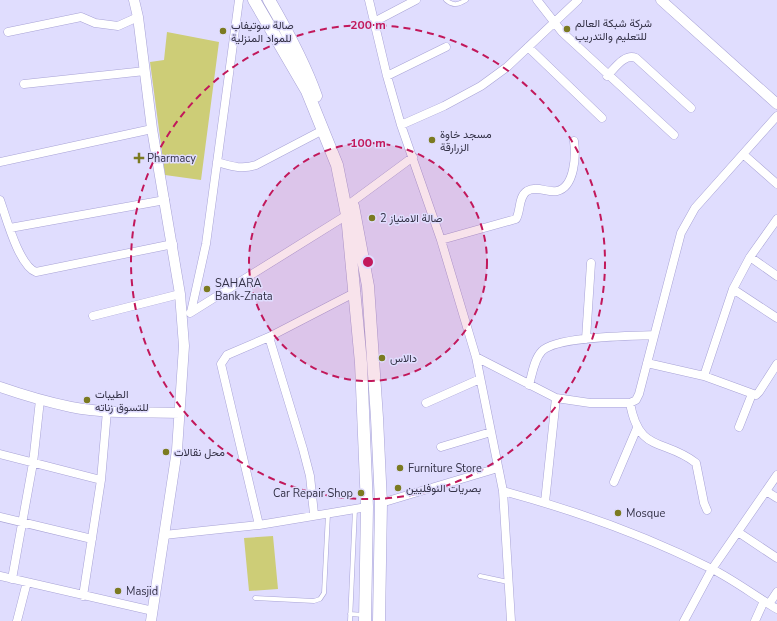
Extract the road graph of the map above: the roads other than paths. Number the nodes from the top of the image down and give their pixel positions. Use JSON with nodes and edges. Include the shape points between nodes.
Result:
{"nodes":[{"id":1,"x":134,"y":0,"type":"edge"},
{"id":2,"x":239,"y":0,"type":"edge"},
{"id":3,"x":254,"y":0,"type":"edge"},
{"id":4,"x":269,"y":0,"type":"edge"},
{"id":5,"x":369,"y":0,"type":"edge"},
{"id":6,"x":416,"y":0,"type":"edge"},
{"id":7,"x":446,"y":0,"type":"edge"},
{"id":8,"x":466,"y":0,"type":"edge"},
{"id":9,"x":537,"y":0,"type":"edge"},
{"id":10,"x":578,"y":0,"type":"edge"},
{"id":11,"x":661,"y":0,"type":"edge"},
{"id":12,"x":138,"y":17,"type":"junction"},
{"id":13,"x":374,"y":22,"type":"junction"},
{"id":14,"x":553,"y":23,"type":"junction"},
{"id":15,"x":8,"y":32,"type":"dead end"},
{"id":16,"x":446,"y":47,"type":"dead end"},
{"id":17,"x":528,"y":47,"type":"junction"},
{"id":18,"x":145,"y":71,"type":"junction"},
{"id":19,"x":387,"y":76,"type":"junction"},
{"id":20,"x":608,"y":76,"type":"junction"},
{"id":21,"x":24,"y":84,"type":"dead end"},
{"id":22,"x":777,"y":104,"type":"edge"},
{"id":23,"x":691,"y":108,"type":"dead end"},
{"id":24,"x":777,"y":116,"type":"edge"},
{"id":25,"x":602,"y":118,"type":"dead end"},
{"id":26,"x":401,"y":125,"type":"junction"},
{"id":27,"x":152,"y":129,"type":"junction"},
{"id":28,"x":323,"y":130,"type":"junction"},
{"id":29,"x":674,"y":135,"type":"dead end"},
{"id":30,"x":574,"y":141,"type":"dead end"},
{"id":31,"x":743,"y":154,"type":"junction"},
{"id":32,"x":413,"y":157,"type":"junction"},
{"id":33,"x":0,"y":162,"type":"edge"},
{"id":34,"x":217,"y":162,"type":"junction"},
{"id":35,"x":777,"y":184,"type":"edge"},
{"id":36,"x":0,"y":200,"type":"edge"},
{"id":37,"x":165,"y":200,"type":"junction"},
{"id":38,"x":352,"y":202,"type":"junction"},
{"id":39,"x":347,"y":215,"type":"junction"},
{"id":40,"x":777,"y":219,"type":"edge"},
{"id":41,"x":10,"y":228,"type":"junction"},
{"id":42,"x":441,"y":240,"type":"junction"},
{"id":43,"x":173,"y":244,"type":"junction"},
{"id":44,"x":750,"y":257,"type":"junction"},
{"id":45,"x":591,"y":263,"type":"dead end"},
{"id":46,"x":777,"y":276,"type":"edge"},
{"id":47,"x":733,"y":289,"type":"junction"},
{"id":48,"x":356,"y":292,"type":"junction"},
{"id":49,"x":180,"y":294,"type":"junction"},
{"id":50,"x":191,"y":312,"type":"junction"},
{"id":51,"x":93,"y":316,"type":"dead end"},
{"id":52,"x":182,"y":318,"type":"junction"},
{"id":53,"x":777,"y":318,"type":"edge"},
{"id":54,"x":654,"y":335,"type":"junction"},
{"id":55,"x":269,"y":337,"type":"junction"},
{"id":56,"x":586,"y":339,"type":"junction"},
{"id":57,"x":476,"y":357,"type":"junction"},
{"id":58,"x":361,"y":362,"type":"junction"},
{"id":59,"x":374,"y":362,"type":"junction"},
{"id":60,"x":647,"y":363,"type":"junction"},
{"id":61,"x":777,"y":364,"type":"edge"},
{"id":62,"x":704,"y":376,"type":"junction"},
{"id":63,"x":480,"y":379,"type":"junction"},
{"id":64,"x":529,"y":386,"type":"junction"},
{"id":65,"x":0,"y":387,"type":"edge"},
{"id":66,"x":752,"y":394,"type":"junction"},
{"id":67,"x":556,"y":398,"type":"junction"},
{"id":68,"x":40,"y":400,"type":"junction"},
{"id":69,"x":426,"y":403,"type":"dead end"},
{"id":70,"x":630,"y":403,"type":"junction"},
{"id":71,"x":107,"y":411,"type":"junction"},
{"id":72,"x":180,"y":413,"type":"junction"},
{"id":73,"x":739,"y":427,"type":"dead end"},
{"id":74,"x":637,"y":428,"type":"junction"},
{"id":75,"x":491,"y":432,"type":"junction"},
{"id":76,"x":441,"y":447,"type":"dead end"},
{"id":77,"x":0,"y":454,"type":"edge"},
{"id":78,"x":33,"y":463,"type":"junction"},
{"id":79,"x":498,"y":468,"type":"junction"},
{"id":80,"x":777,"y":475,"type":"edge"},
{"id":81,"x":101,"y":480,"type":"junction"},
{"id":82,"x":614,"y":482,"type":"dead end"},
{"id":83,"x":503,"y":491,"type":"junction"},
{"id":84,"x":766,"y":491,"type":"junction"},
{"id":85,"x":777,"y":498,"type":"edge"},
{"id":86,"x":545,"y":502,"type":"junction"},
{"id":87,"x":381,"y":503,"type":"junction"},
{"id":88,"x":361,"y":508,"type":"junction"},
{"id":89,"x":707,"y":510,"type":"dead end"},
{"id":90,"x":314,"y":514,"type":"junction"},
{"id":91,"x":328,"y":514,"type":"junction"},
{"id":92,"x":0,"y":517,"type":"edge"},
{"id":93,"x":22,"y":523,"type":"junction"},
{"id":94,"x":259,"y":525,"type":"junction"},
{"id":95,"x":738,"y":532,"type":"junction"},
{"id":96,"x":164,"y":535,"type":"junction"},
{"id":97,"x":92,"y":539,"type":"junction"},
{"id":98,"x":777,"y":558,"type":"edge"},
{"id":99,"x":712,"y":569,"type":"junction"},
{"id":100,"x":0,"y":576,"type":"edge"},
{"id":101,"x":480,"y":576,"type":"dead end"},
{"id":102,"x":12,"y":579,"type":"junction"},
{"id":103,"x":27,"y":582,"type":"junction"},
{"id":104,"x":508,"y":582,"type":"junction"},
{"id":105,"x":777,"y":592,"type":"edge"},
{"id":106,"x":83,"y":596,"type":"junction"},
{"id":107,"x":255,"y":598,"type":"dead end"},
{"id":108,"x":766,"y":602,"type":"junction"},
{"id":109,"x":777,"y":609,"type":"edge"},
{"id":110,"x":350,"y":614,"type":"junction"},
{"id":111,"x":152,"y":616,"type":"edge"},
{"id":112,"x":365,"y":618,"type":"edge"},
{"id":113,"x":17,"y":621,"type":"edge"},
{"id":114,"x":350,"y":621,"type":"edge"},
{"id":115,"x":379,"y":621,"type":"edge"},
{"id":116,"x":511,"y":621,"type":"edge"},
{"id":117,"x":684,"y":621,"type":"edge"},
{"id":118,"x":755,"y":621,"type":"edge"}],
"edges":[{"from":1,"to":12,"type":"street"},
{"from":2,"to":34,"type":"street"},
{"from":3,"to":28,"type":"main road","via":[[307,91]]},
{"from":4,"to":38,"type":"main road","via":[[310,80]]},
{"from":5,"to":13,"type":"street"},
{"from":6,"to":13,"type":"street"},
{"from":7,"to":8,"type":"lane","via":[[452,4]]},
{"from":9,"to":14,"type":"street"},
{"from":10,"to":14,"type":"street"},
{"from":11,"to":22,"type":"street"},
{"from":12,"to":15,"type":"street","via":[[118,26],[81,18]]},
{"from":12,"to":18,"type":"street"},
{"from":13,"to":19,"type":"street"},
{"from":14,"to":17,"type":"street"},
{"from":14,"to":20,"type":"street"},
{"from":16,"to":19,"type":"street"},
{"from":17,"to":25,"type":"street"},
{"from":17,"to":26,"type":"street","via":[[482,86]]},
{"from":18,"to":21,"type":"street"},
{"from":18,"to":27,"type":"street"},
{"from":19,"to":26,"type":"street"},
{"from":20,"to":23,"type":"street","via":[[631,56]]},
{"from":20,"to":29,"type":"street"},
{"from":24,"to":31,"type":"street"},
{"from":26,"to":32,"type":"street"},
{"from":27,"to":33,"type":"street"},
{"from":27,"to":37,"type":"street"},
{"from":28,"to":34,"type":"street","via":[[256,165],[239,168]]},
{"from":28,"to":39,"type":"main road","via":[[337,166]]},
{"from":30,"to":42,"type":"street","via":[[576,153],[572,170],[568,184],[562,189],[556,191],[534,188],[521,198],[516,219]]},
{"from":31,"to":35,"type":"street"},
{"from":31,"to":54,"type":"street","via":[[695,208],[681,233]]},
{"from":32,"to":38,"type":"street"},
{"from":32,"to":42,"type":"street"},
{"from":34,"to":50,"type":"street","via":[[206,244]]},
{"from":36,"to":41,"type":"street"},
{"from":37,"to":41,"type":"street"},
{"from":37,"to":43,"type":"street"},
{"from":38,"to":59,"type":"main road","via":[[368,286]]},
{"from":39,"to":48,"type":"main road"},
{"from":39,"to":50,"type":"street"},
{"from":40,"to":44,"type":"street"},
{"from":41,"to":43,"type":"street","via":[[27,266],[36,272]]},
{"from":42,"to":57,"type":"street"},
{"from":43,"to":49,"type":"street"},
{"from":44,"to":46,"type":"street"},
{"from":44,"to":47,"type":"street"},
{"from":45,"to":56,"type":"street"},
{"from":47,"to":53,"type":"street"},
{"from":47,"to":62,"type":"street"},
{"from":48,"to":55,"type":"street"},
{"from":48,"to":58,"type":"main road"},
{"from":49,"to":51,"type":"street"},
{"from":49,"to":52,"type":"street"},
{"from":50,"to":52,"type":"street"},
{"from":52,"to":72,"type":"street","via":[[184,346]]},
{"from":54,"to":56,"type":"street"},
{"from":54,"to":60,"type":"street"},
{"from":55,"to":90,"type":"street","via":[[310,476]]},
{"from":55,"to":94,"type":"street","via":[[227,355],[221,364]]},
{"from":56,"to":64,"type":"street","via":[[555,344],[542,351]]},
{"from":57,"to":63,"type":"street"},
{"from":57,"to":64,"type":"street"},
{"from":58,"to":59,"type":"main road"},
{"from":58,"to":88,"type":"main road"},
{"from":59,"to":87,"type":"main road"},
{"from":60,"to":62,"type":"street"},
{"from":60,"to":70,"type":"street","via":[[640,394]]},
{"from":61,"to":66,"type":"street","via":[[759,392]]},
{"from":62,"to":66,"type":"street"},
{"from":63,"to":69,"type":"street"},
{"from":63,"to":75,"type":"street"},
{"from":64,"to":67,"type":"street"},
{"from":65,"to":68,"type":"street"},
{"from":66,"to":73,"type":"street"},
{"from":67,"to":70,"type":"street","via":[[590,403]]},
{"from":67,"to":86,"type":"street"},
{"from":68,"to":71,"type":"street","via":[[72,408]]},
{"from":68,"to":78,"type":"street"},
{"from":70,"to":74,"type":"street"},
{"from":71,"to":72,"type":"street"},
{"from":71,"to":81,"type":"street"},
{"from":72,"to":96,"type":"street"},
{"from":74,"to":82,"type":"street"},
{"from":74,"to":89,"type":"street","via":[[644,438],[654,444],[684,455],[696,463]]},
{"from":75,"to":76,"type":"street"},
{"from":75,"to":79,"type":"street"},
{"from":77,"to":78,"type":"street"},
{"from":78,"to":81,"type":"street"},
{"from":78,"to":93,"type":"street"},
{"from":79,"to":83,"type":"street"},
{"from":79,"to":87,"type":"street"},
{"from":80,"to":84,"type":"street"},
{"from":81,"to":97,"type":"street"},
{"from":83,"to":86,"type":"street"},
{"from":83,"to":104,"type":"street"},
{"from":84,"to":85,"type":"street"},
{"from":84,"to":95,"type":"street"},
{"from":86,"to":99,"type":"street","via":[[628,532]]},
{"from":87,"to":115,"type":"main road"},
{"from":88,"to":91,"type":"street"},
{"from":88,"to":110,"type":"lane"},
{"from":88,"to":112,"type":"main road"},
{"from":90,"to":91,"type":"street"},
{"from":90,"to":94,"type":"street"},
{"from":91,"to":107,"type":"lane","via":[[324,593],[320,599],[314,601]]},
{"from":92,"to":93,"type":"street"},
{"from":93,"to":97,"type":"street"},
{"from":93,"to":102,"type":"street"},
{"from":94,"to":96,"type":"street"},
{"from":95,"to":98,"type":"street"},
{"from":95,"to":99,"type":"street"},
{"from":96,"to":111,"type":"street"},
{"from":97,"to":106,"type":"street"},
{"from":99,"to":108,"type":"street"},
{"from":99,"to":117,"type":"street"},
{"from":100,"to":102,"type":"street"},
{"from":101,"to":104,"type":"lane"},
{"from":102,"to":103,"type":"street"},
{"from":103,"to":106,"type":"street"},
{"from":103,"to":113,"type":"street"},
{"from":104,"to":116,"type":"street"},
{"from":105,"to":108,"type":"street"},
{"from":106,"to":111,"type":"street"},
{"from":108,"to":109,"type":"street"},
{"from":108,"to":118,"type":"street"},
{"from":110,"to":112,"type":"lane"},
{"from":110,"to":114,"type":"lane"}]}
